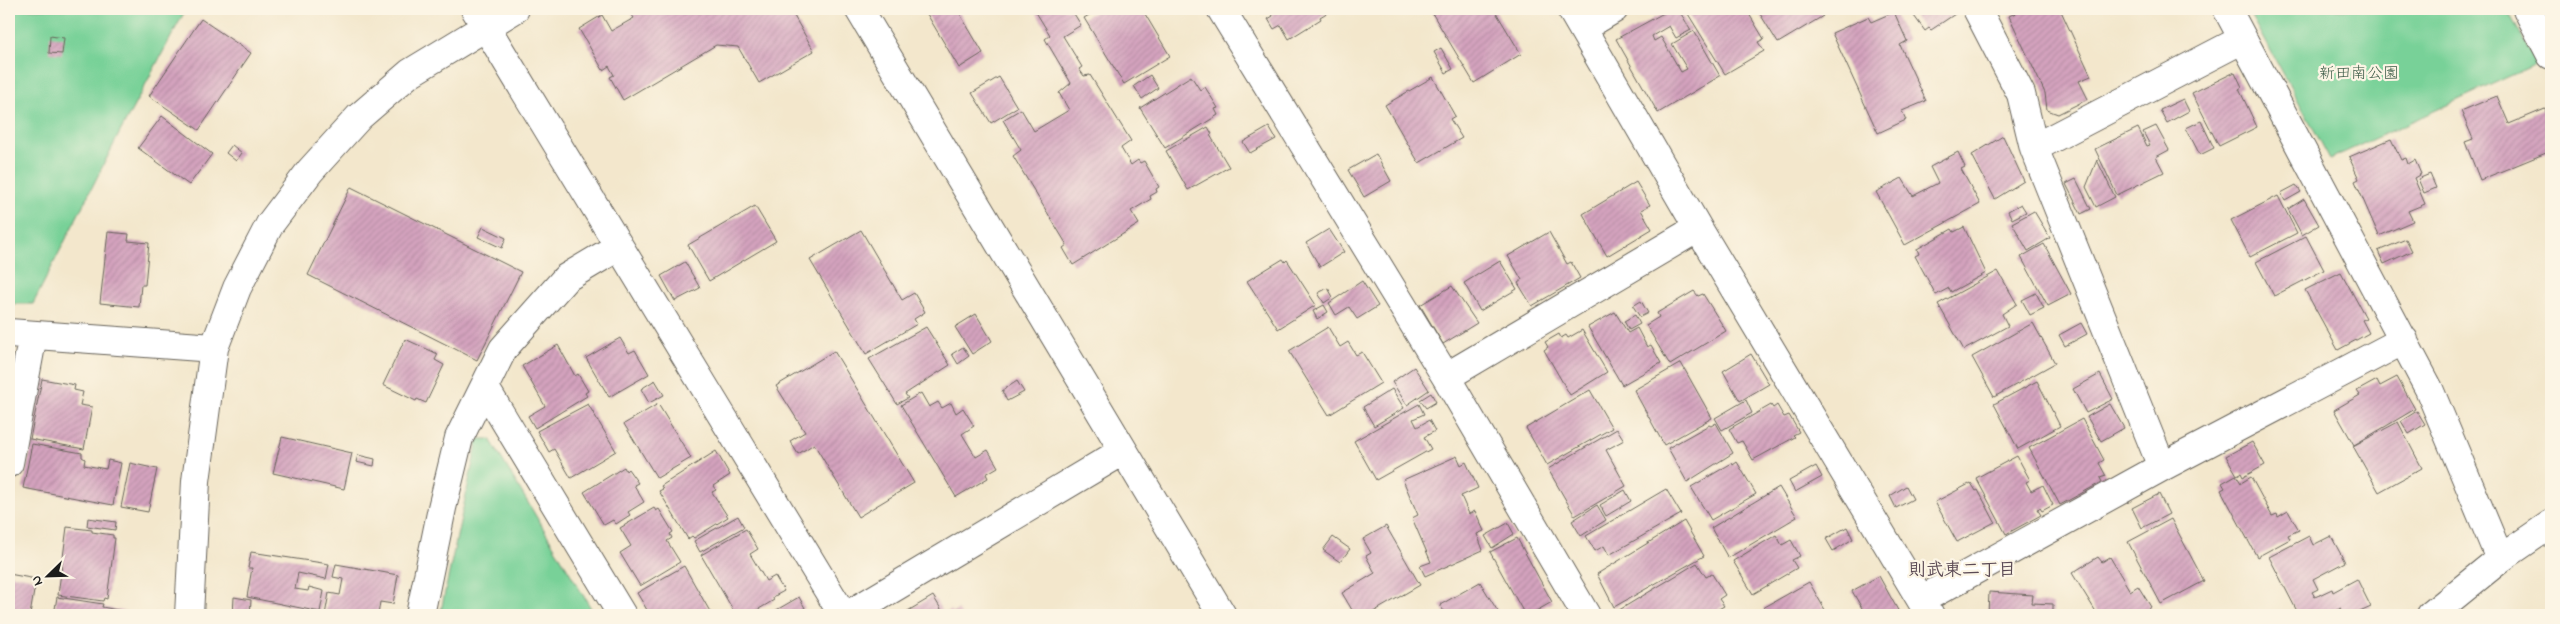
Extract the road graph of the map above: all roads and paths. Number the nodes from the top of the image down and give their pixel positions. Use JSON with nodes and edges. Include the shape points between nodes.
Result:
{"nodes":[{"id":1,"x":515,"y":9,"type":"edge"},
{"id":2,"x":858,"y":9,"type":"edge"},
{"id":3,"x":1221,"y":9,"type":"edge"},
{"id":4,"x":1614,"y":9,"type":"edge"},
{"id":5,"x":1977,"y":9,"type":"edge"},
{"id":6,"x":2227,"y":9,"type":"edge"},
{"id":7,"x":2527,"y":9,"type":"edge"},
{"id":8,"x":481,"y":18,"type":"edge"},
{"id":9,"x":1576,"y":18,"type":"edge"},
{"id":10,"x":2243,"y":39,"type":"junction"},
{"id":11,"x":2551,"y":56,"type":"edge"},
{"id":12,"x":2034,"y":148,"type":"junction"},
{"id":13,"x":1698,"y":228,"type":"junction"},
{"id":14,"x":618,"y":247,"type":"junction"},
{"id":15,"x":21,"y":334,"type":"edge"},
{"id":16,"x":2404,"y":340,"type":"junction"},
{"id":17,"x":214,"y":348,"type":"junction"},
{"id":18,"x":1446,"y":377,"type":"junction"},
{"id":19,"x":485,"y":388,"type":"junction"},
{"id":20,"x":1123,"y":451,"type":"junction"},
{"id":21,"x":9,"y":464,"type":"edge"},
{"id":22,"x":2162,"y":467,"type":"junction"},
{"id":23,"x":2551,"y":524,"type":"edge"},
{"id":24,"x":2500,"y":559,"type":"junction"},
{"id":25,"x":1925,"y":608,"type":"edge"},
{"id":26,"x":189,"y":615,"type":"edge"},
{"id":27,"x":420,"y":615,"type":"edge"},
{"id":28,"x":622,"y":615,"type":"edge"},
{"id":29,"x":843,"y":615,"type":"edge"},
{"id":30,"x":848,"y":615,"type":"edge"},
{"id":31,"x":1222,"y":615,"type":"edge"},
{"id":32,"x":1586,"y":615,"type":"edge"},
{"id":33,"x":2431,"y":615,"type":"edge"}],
"edges":[{"from":1,"to":8,"type":"street"},
{"from":2,"to":20,"type":"street"},
{"from":3,"to":18,"type":"street"},
{"from":4,"to":9,"type":"street"},
{"from":5,"to":12,"type":"street","via":[[2022,94]]},
{"from":6,"to":10,"type":"street"},
{"from":7,"to":11,"type":"street"},
{"from":8,"to":14,"type":"street"},
{"from":8,"to":17,"type":"street","via":[[359,118],[310,171],[270,224],[237,288]]},
{"from":9,"to":13,"type":"street"},
{"from":10,"to":12,"type":"street"},
{"from":10,"to":16,"type":"street"},
{"from":12,"to":22,"type":"street"},
{"from":13,"to":18,"type":"street"},
{"from":13,"to":25,"type":"street"},
{"from":14,"to":19,"type":"street","via":[[566,278],[503,349]]},
{"from":14,"to":29,"type":"street"},
{"from":15,"to":17,"type":"street"},
{"from":15,"to":21,"type":"street"},
{"from":16,"to":22,"type":"street"},
{"from":16,"to":24,"type":"street","via":[[2429,389]]},
{"from":17,"to":26,"type":"street","via":[[196,480]]},
{"from":18,"to":32,"type":"street"},
{"from":19,"to":27,"type":"street","via":[[459,438]]},
{"from":19,"to":28,"type":"street"},
{"from":20,"to":30,"type":"street"},
{"from":20,"to":31,"type":"street"},
{"from":22,"to":25,"type":"street"},
{"from":23,"to":24,"type":"street"},
{"from":24,"to":33,"type":"street"}]}
